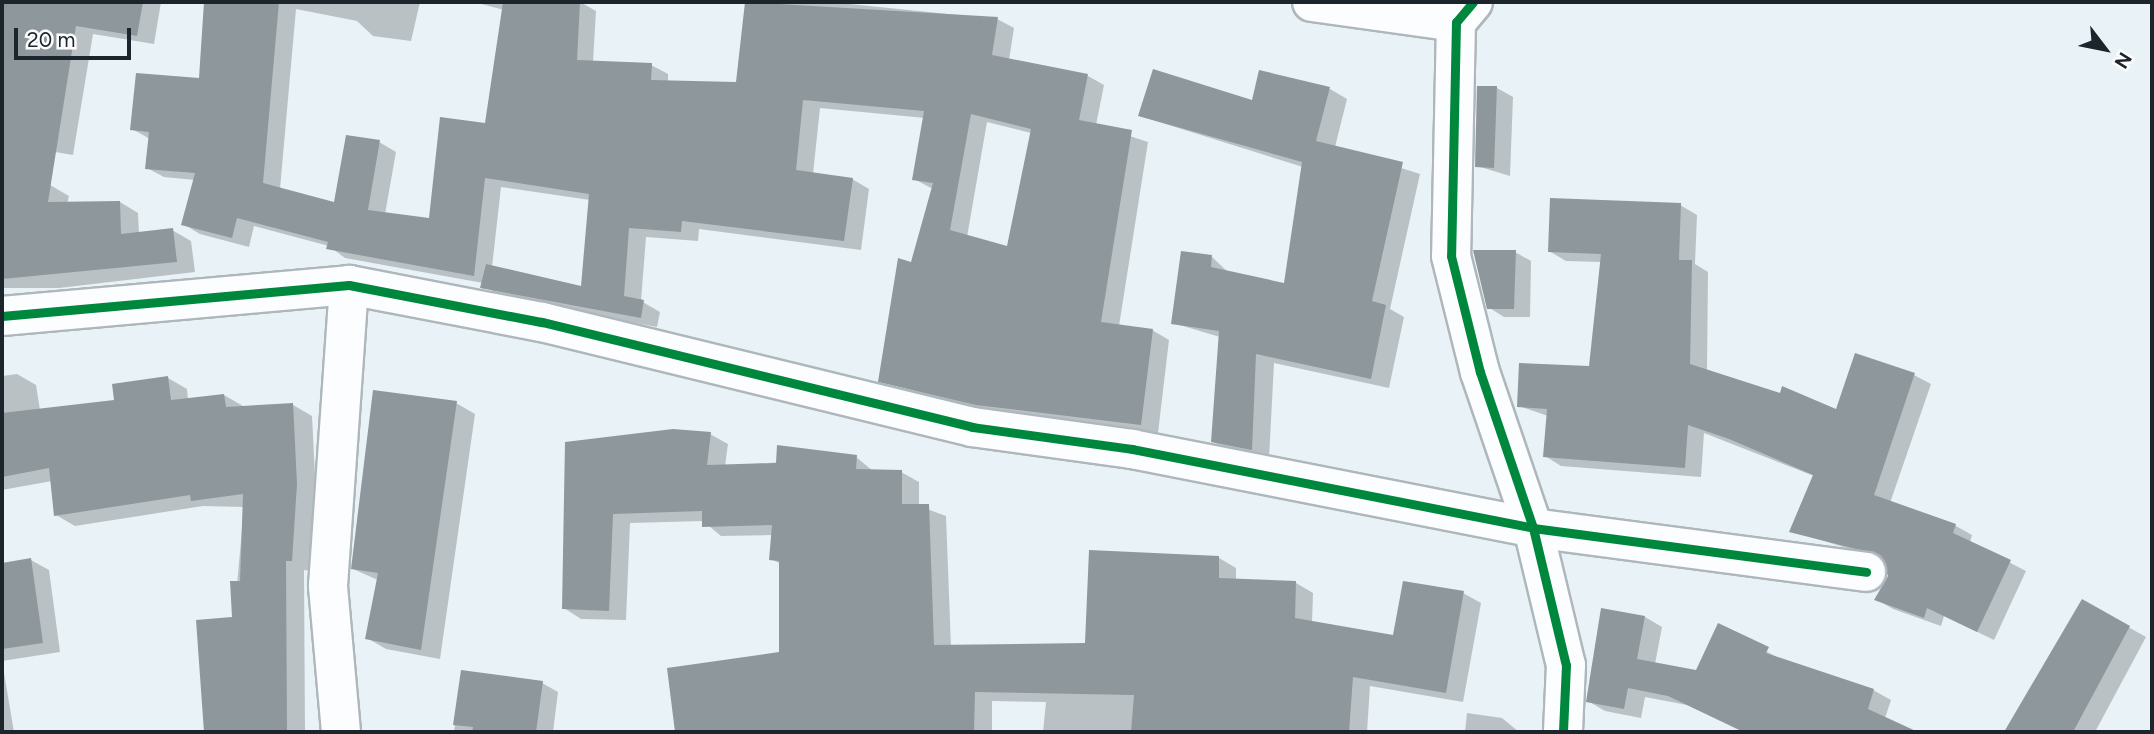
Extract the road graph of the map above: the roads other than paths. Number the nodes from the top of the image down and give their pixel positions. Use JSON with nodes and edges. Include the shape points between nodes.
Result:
{"nodes":[{"id":1,"x":1312,"y":2,"type":"edge"},
{"id":2,"x":1464,"y":12,"type":"edge"},
{"id":3,"x":349,"y":285,"type":"junction"},
{"id":4,"x":2,"y":316,"type":"edge"},
{"id":5,"x":1533,"y":528,"type":"junction"},
{"id":6,"x":1866,"y":572,"type":"dead end"},
{"id":7,"x":341,"y":732,"type":"edge"},
{"id":8,"x":1563,"y":732,"type":"edge"}],
"edges":[{"from":1,"to":2,"type":"street"},
{"from":2,"to":5,"type":"street","via":[[1451,256],[1480,372]]},
{"from":3,"to":4,"type":"street"},
{"from":3,"to":5,"type":"street","via":[[542,322],[972,427],[1132,449]]},
{"from":3,"to":7,"type":"street","via":[[328,586]]},
{"from":5,"to":6,"type":"street"},
{"from":5,"to":8,"type":"street","via":[[1566,665]]}]}
